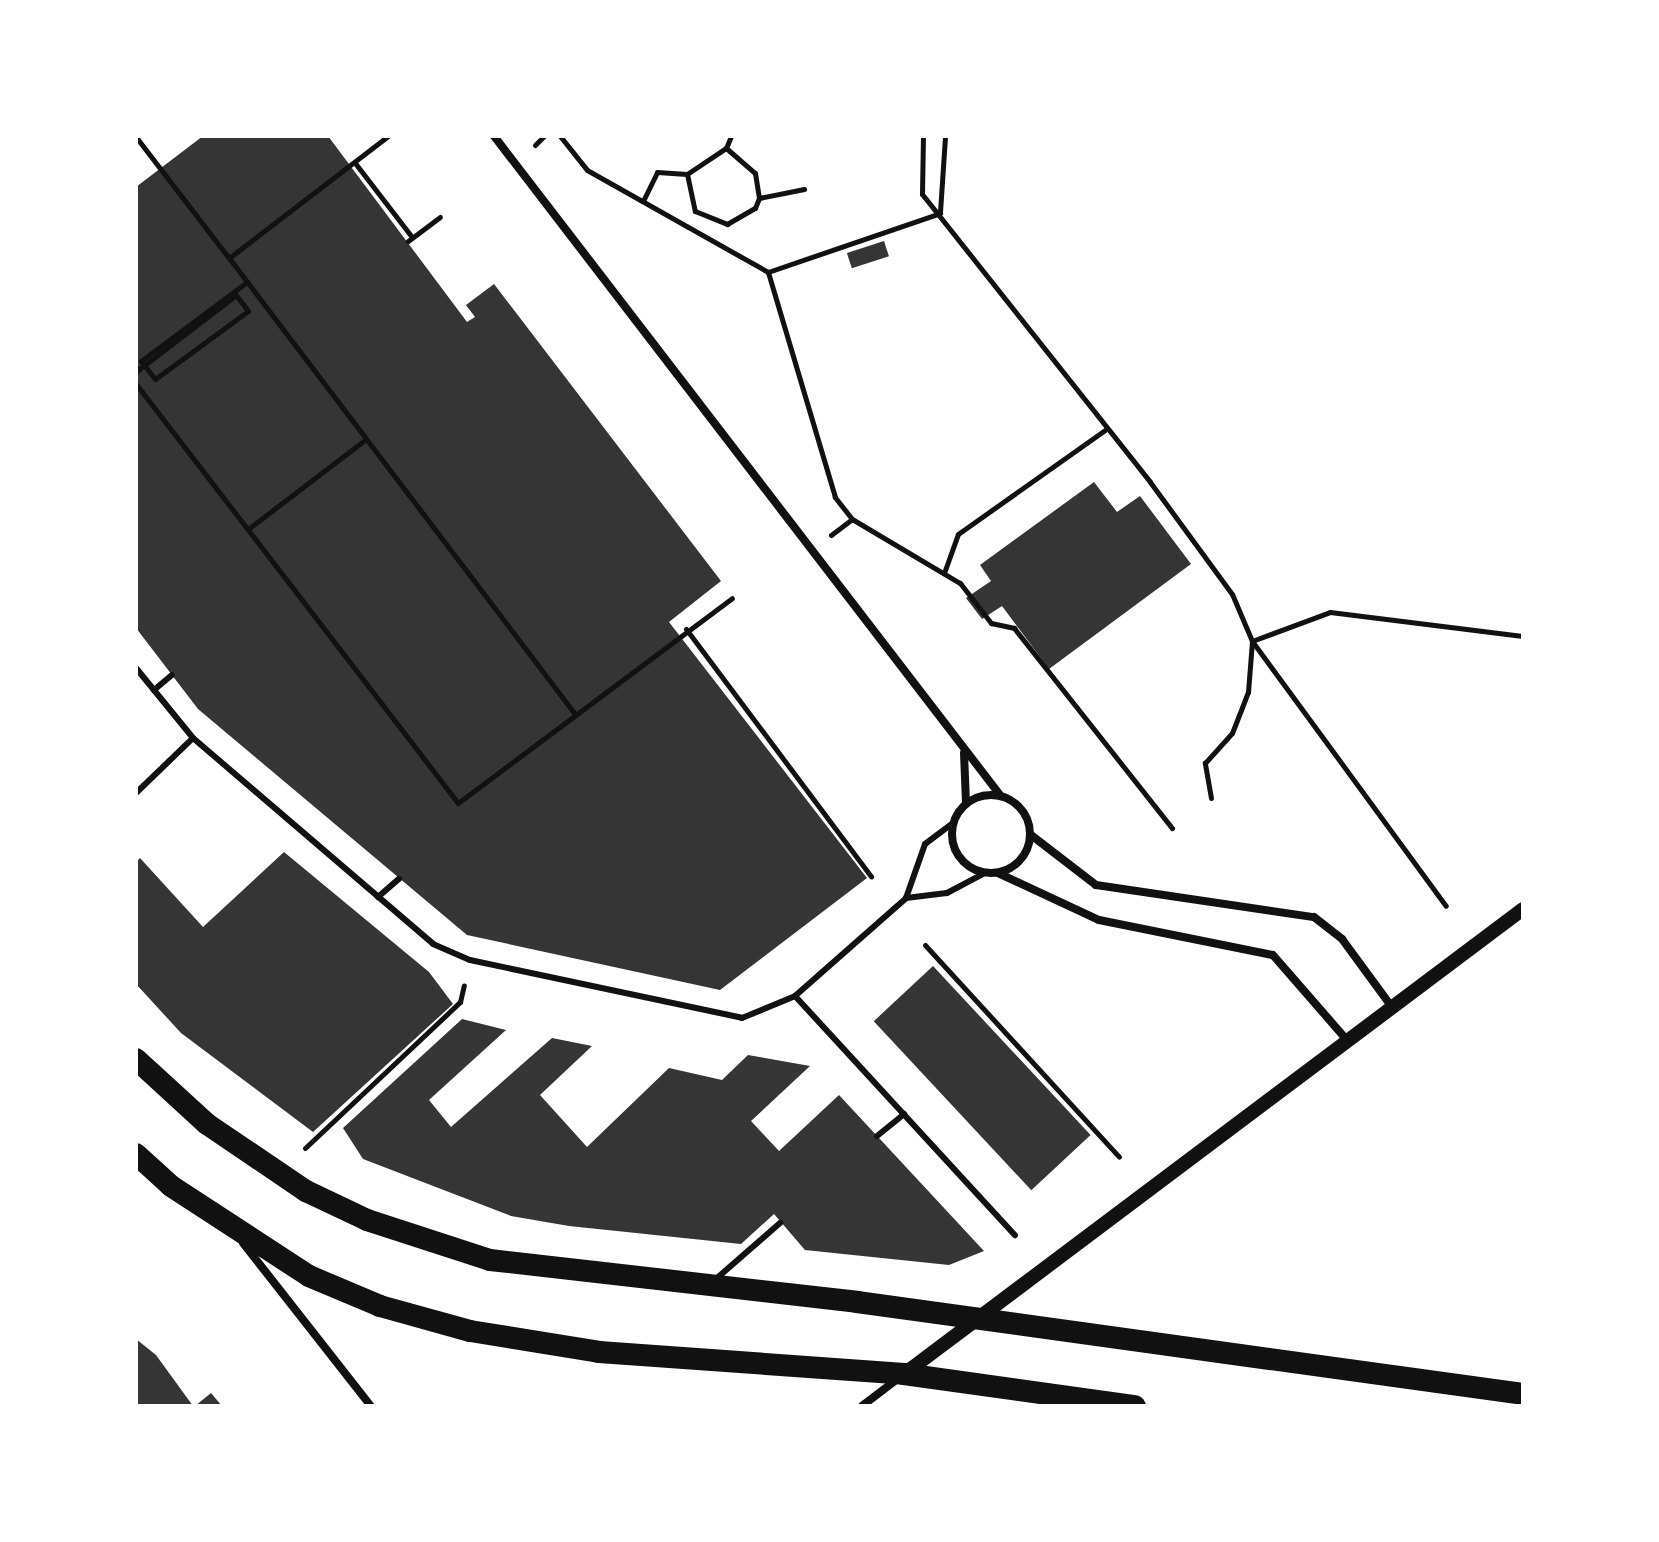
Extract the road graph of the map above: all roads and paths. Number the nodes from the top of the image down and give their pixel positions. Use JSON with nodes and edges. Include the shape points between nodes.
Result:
{"nodes":[{"id":1,"x":388,"y":136,"type":"edge"},
{"id":2,"x":494,"y":136,"type":"edge"},
{"id":3,"x":544,"y":136,"type":"edge"},
{"id":4,"x":560,"y":136,"type":"edge"},
{"id":5,"x":731,"y":136,"type":"edge"},
{"id":6,"x":923,"y":136,"type":"edge"},
{"id":7,"x":945,"y":136,"type":"edge"},
{"id":8,"x":136,"y":137,"type":"edge"},
{"id":9,"x":535,"y":145,"type":"dead end"},
{"id":10,"x":726,"y":148,"type":"junction"},
{"id":11,"x":355,"y":163,"type":"junction"},
{"id":12,"x":687,"y":174,"type":"junction"},
{"id":13,"x":804,"y":189,"type":"dead end"},
{"id":14,"x":759,"y":198,"type":"junction"},
{"id":15,"x":643,"y":201,"type":"junction"},
{"id":16,"x":940,"y":213,"type":"junction"},
{"id":17,"x":440,"y":217,"type":"dead end"},
{"id":18,"x":229,"y":258,"type":"junction"},
{"id":19,"x":768,"y":272,"type":"junction"},
{"id":20,"x":247,"y":282,"type":"junction"},
{"id":21,"x":136,"y":367,"type":"edge"},
{"id":22,"x":136,"y":384,"type":"edge"},
{"id":23,"x":1105,"y":430,"type":"junction"},
{"id":24,"x":366,"y":439,"type":"junction"},
{"id":25,"x":852,"y":519,"type":"junction"},
{"id":26,"x":248,"y":529,"type":"junction"},
{"id":27,"x":830,"y":535,"type":"dead end"},
{"id":28,"x":944,"y":573,"type":"junction"},
{"id":29,"x":732,"y":598,"type":"dead end"},
{"id":30,"x":686,"y":629,"type":"junction"},
{"id":31,"x":1523,"y":636,"type":"edge"},
{"id":32,"x":1252,"y":641,"type":"junction"},
{"id":33,"x":136,"y":668,"type":"edge"},
{"id":34,"x":172,"y":675,"type":"dead end"},
{"id":35,"x":154,"y":690,"type":"junction"},
{"id":36,"x":575,"y":714,"type":"junction"},
{"id":37,"x":193,"y":738,"type":"junction"},
{"id":38,"x":964,"y":753,"type":"junction"},
{"id":39,"x":136,"y":793,"type":"edge"},
{"id":40,"x":1000,"y":795,"type":"junction"},
{"id":41,"x":1211,"y":798,"type":"dead end"},
{"id":42,"x":966,"y":803,"type":"junction"},
{"id":43,"x":952,"y":824,"type":"junction"},
{"id":44,"x":1172,"y":828,"type":"dead end"},
{"id":45,"x":1031,"y":835,"type":"junction"},
{"id":46,"x":985,"y":873,"type":"junction"},
{"id":47,"x":998,"y":873,"type":"junction"},
{"id":48,"x":871,"y":876,"type":"dead end"},
{"id":49,"x":399,"y":879,"type":"dead end"},
{"id":50,"x":378,"y":897,"type":"junction"},
{"id":51,"x":906,"y":898,"type":"junction"},
{"id":52,"x":1446,"y":906,"type":"dead end"},
{"id":53,"x":1523,"y":909,"type":"edge"},
{"id":54,"x":925,"y":945,"type":"dead end"},
{"id":55,"x":464,"y":985,"type":"dead end"},
{"id":56,"x":795,"y":996,"type":"junction"},
{"id":57,"x":1391,"y":1006,"type":"junction"},
{"id":58,"x":1347,"y":1040,"type":"junction"},
{"id":59,"x":136,"y":1059,"type":"edge"},
{"id":60,"x":904,"y":1114,"type":"junction"},
{"id":61,"x":877,"y":1136,"type":"dead end"},
{"id":62,"x":305,"y":1148,"type":"dead end"},
{"id":63,"x":136,"y":1154,"type":"edge"},
{"id":64,"x":1119,"y":1157,"type":"dead end"},
{"id":65,"x":780,"y":1223,"type":"dead end"},
{"id":66,"x":230,"y":1227,"type":"junction"},
{"id":67,"x":1015,"y":1235,"type":"dead end"},
{"id":68,"x":706,"y":1289,"type":"junction"},
{"id":69,"x":975,"y":1320,"type":"junction"},
{"id":70,"x":904,"y":1374,"type":"junction"},
{"id":71,"x":1523,"y":1394,"type":"edge"},
{"id":72,"x":371,"y":1406,"type":"edge"},
{"id":73,"x":862,"y":1406,"type":"edge"},
{"id":74,"x":1135,"y":1406,"type":"edge"}],
"edges":[{"from":1,"to":11,"type":"path"},
{"from":2,"to":38,"type":"street"},
{"from":3,"to":9,"type":"path"},
{"from":4,"to":15,"type":"path","via":[[587,170]]},
{"from":5,"to":10,"type":"path"},
{"from":6,"to":16,"type":"path","via":[[922,194]]},
{"from":7,"to":16,"type":"path"},
{"from":8,"to":18,"type":"path"},
{"from":10,"to":12,"type":"path"},
{"from":10,"to":14,"type":"path","via":[[755,173]]},
{"from":11,"to":17,"type":"path","via":[[410,239]]},
{"from":11,"to":18,"type":"path"},
{"from":12,"to":14,"type":"path","via":[[695,211],[710,222],[739,220]]},
{"from":12,"to":15,"type":"path","via":[[657,172]]},
{"from":13,"to":14,"type":"path"},
{"from":15,"to":19,"type":"path"},
{"from":16,"to":19,"type":"path"},
{"from":16,"to":23,"type":"path"},
{"from":18,"to":20,"type":"path"},
{"from":19,"to":25,"type":"path","via":[[835,497]]},
{"from":20,"to":21,"type":"path","via":[[141,361],[148,370],[155,379],[248,311],[236,295],[163,352],[150,361],[138,370]]},
{"from":20,"to":24,"type":"path"},
{"from":22,"to":26,"type":"path"},
{"from":23,"to":28,"type":"path","via":[[958,534]]},
{"from":23,"to":32,"type":"path","via":[[1232,594]]},
{"from":24,"to":26,"type":"path"},
{"from":24,"to":36,"type":"path"},
{"from":25,"to":27,"type":"path"},
{"from":25,"to":28,"type":"path"},
{"from":26,"to":36,"type":"path","via":[[458,803]]},
{"from":28,"to":44,"type":"path","via":[[991,623],[1014,628]]},
{"from":29,"to":30,"type":"path"},
{"from":30,"to":36,"type":"path"},
{"from":30,"to":48,"type":"path"},
{"from":31,"to":32,"type":"path","via":[[1330,612]]},
{"from":32,"to":41,"type":"path","via":[[1248,692],[1232,733],[1205,763]]},
{"from":32,"to":52,"type":"path"},
{"from":33,"to":35,"type":"lane"},
{"from":34,"to":35,"type":"lane"},
{"from":35,"to":37,"type":"lane"},
{"from":37,"to":39,"type":"lane"},
{"from":37,"to":50,"type":"lane"},
{"from":38,"to":40,"type":"street"},
{"from":38,"to":42,"type":"street"},
{"from":40,"to":42,"type":"street"},
{"from":40,"to":45,"type":"street","via":[[1023,810]]},
{"from":42,"to":43,"type":"street"},
{"from":43,"to":46,"type":"street","via":[[961,860]]},
{"from":43,"to":51,"type":"lane","via":[[925,844]]},
{"from":45,"to":47,"type":"street","via":[[1021,859]]},
{"from":45,"to":57,"type":"street","via":[[1096,885],[1314,917],[1342,939]]},
{"from":46,"to":47,"type":"street"},
{"from":46,"to":51,"type":"lane","via":[[947,893]]},
{"from":47,"to":58,"type":"street","via":[[1099,920],[1273,955]]},
{"from":49,"to":50,"type":"lane"},
{"from":50,"to":56,"type":"lane","via":[[433,944],[470,960],[742,1018]]},
{"from":51,"to":56,"type":"lane"},
{"from":53,"to":57,"type":"street"},
{"from":54,"to":64,"type":"path"},
{"from":55,"to":62,"type":"path","via":[[460,1002]]},
{"from":56,"to":60,"type":"lane"},
{"from":57,"to":58,"type":"street"},
{"from":58,"to":69,"type":"street"},
{"from":59,"to":68,"type":"highway","via":[[266,1168],[367,1220],[490,1260]]},
{"from":60,"to":61,"type":"lane"},
{"from":60,"to":67,"type":"lane"},
{"from":63,"to":66,"type":"highway"},
{"from":65,"to":68,"type":"lane"},
{"from":66,"to":70,"type":"highway","via":[[323,1282],[470,1331],[599,1352]]},
{"from":66,"to":72,"type":"street"},
{"from":68,"to":69,"type":"highway"},
{"from":69,"to":70,"type":"street"},
{"from":69,"to":71,"type":"highway"},
{"from":70,"to":73,"type":"street"},
{"from":70,"to":74,"type":"highway"}]}
